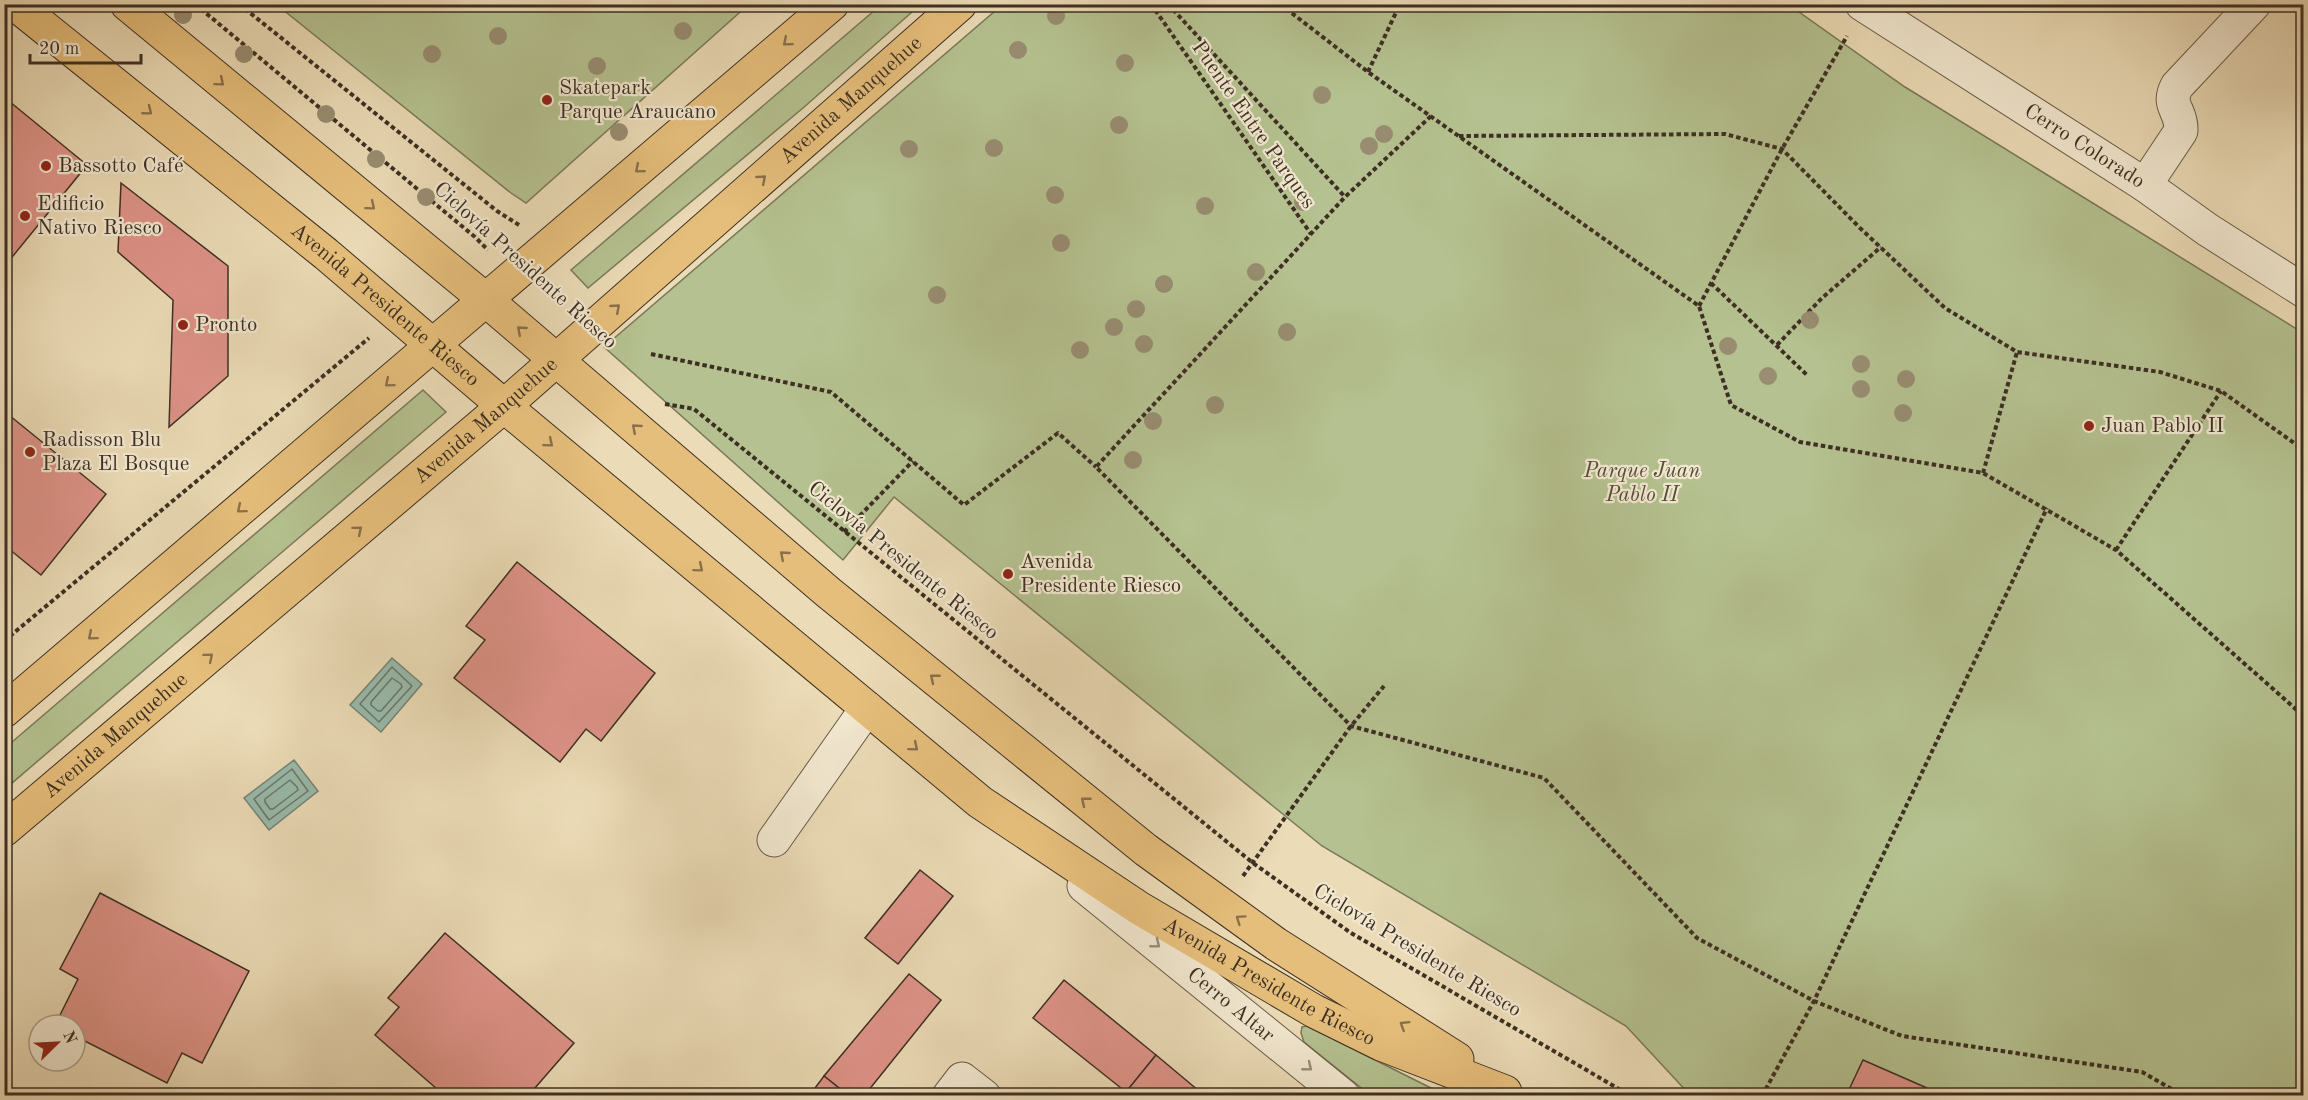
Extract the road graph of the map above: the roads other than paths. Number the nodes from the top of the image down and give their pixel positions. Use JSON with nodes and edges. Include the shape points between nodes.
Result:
{"nodes":[{"id":1,"x":15,"y":4,"type":"edge"},
{"id":2,"x":127,"y":4,"type":"edge"},
{"id":3,"x":832,"y":4,"type":"edge"},
{"id":4,"x":960,"y":4,"type":"edge"},
{"id":5,"x":2254,"y":4,"type":"edge"},
{"id":6,"x":1863,"y":5,"type":"edge"},
{"id":7,"x":1897,"y":15,"type":"edge"},
{"id":8,"x":2145,"y":185,"type":"junction"},
{"id":9,"x":2304,"y":291,"type":"edge"},
{"id":10,"x":486,"y":300,"type":"junction"},
{"id":11,"x":434,"y":345,"type":"junction"},
{"id":12,"x":555,"y":360,"type":"junction"},
{"id":13,"x":504,"y":406,"type":"junction"},
{"id":14,"x":867,"y":708,"type":"junction"},
{"id":15,"x":4,"y":711,"type":"edge"},
{"id":16,"x":980,"y":802,"type":"junction"},
{"id":17,"x":4,"y":830,"type":"edge"},
{"id":18,"x":774,"y":840,"type":"dead end"},
{"id":19,"x":1509,"y":1094,"type":"edge"},
{"id":20,"x":949,"y":1095,"type":"edge"},
{"id":21,"x":984,"y":1095,"type":"edge"},
{"id":22,"x":1343,"y":1095,"type":"edge"}],
"edges":[{"from":1,"to":11,"type":"main road","name":"Avenida Presidente Riesco","one_way":true},
{"from":2,"to":10,"type":"main road","name":"Avenida Presidente Riesco","one_way":true},
{"from":3,"to":10,"type":"main road","one_way":true},
{"from":12,"to":4,"type":"main road","name":"Avenida Manquehue","one_way":true},
{"from":5,"to":8,"type":"street","via":[[2177,86],[2172,96],[2181,131]]},
{"from":6,"to":7,"type":"street","name":"Cerro Colorado"},
{"from":7,"to":8,"type":"street","name":"Cerro Colorado"},
{"from":8,"to":9,"type":"street","name":"Cerro Colorado"},
{"from":10,"to":11,"type":"main road"},
{"from":12,"to":10,"type":"main road","name":"Avenida Presidente Riesco","one_way":true},
{"from":11,"to":13,"type":"main road","name":"Avenida Presidente Riesco"},
{"from":11,"to":15,"type":"main road","one_way":true},
{"from":12,"to":13,"type":"main road","name":"Avenida Manquehue"},
{"from":19,"to":12,"type":"main road","name":"Avenida Presidente Riesco","one_way":true,"via":[[1276,944],[1146,850],[829,593]]},
{"from":13,"to":14,"type":"main road","name":"Avenida Presidente Riesco","one_way":true},
{"from":17,"to":13,"type":"main road","name":"Avenida Manquehue","one_way":true},
{"from":14,"to":16,"type":"main road","name":"Avenida Presidente Riesco","one_way":true},
{"from":14,"to":18,"type":"street"},
{"from":16,"to":19,"type":"main road","name":"Avenida Presidente Riesco","via":[[1139,908],[1314,1011],[1381,1044]]},
{"from":16,"to":22,"type":"street","name":"Cerro Altar","one_way":true},
{"from":20,"to":21,"type":"street","via":[[962,1079]]}]}
